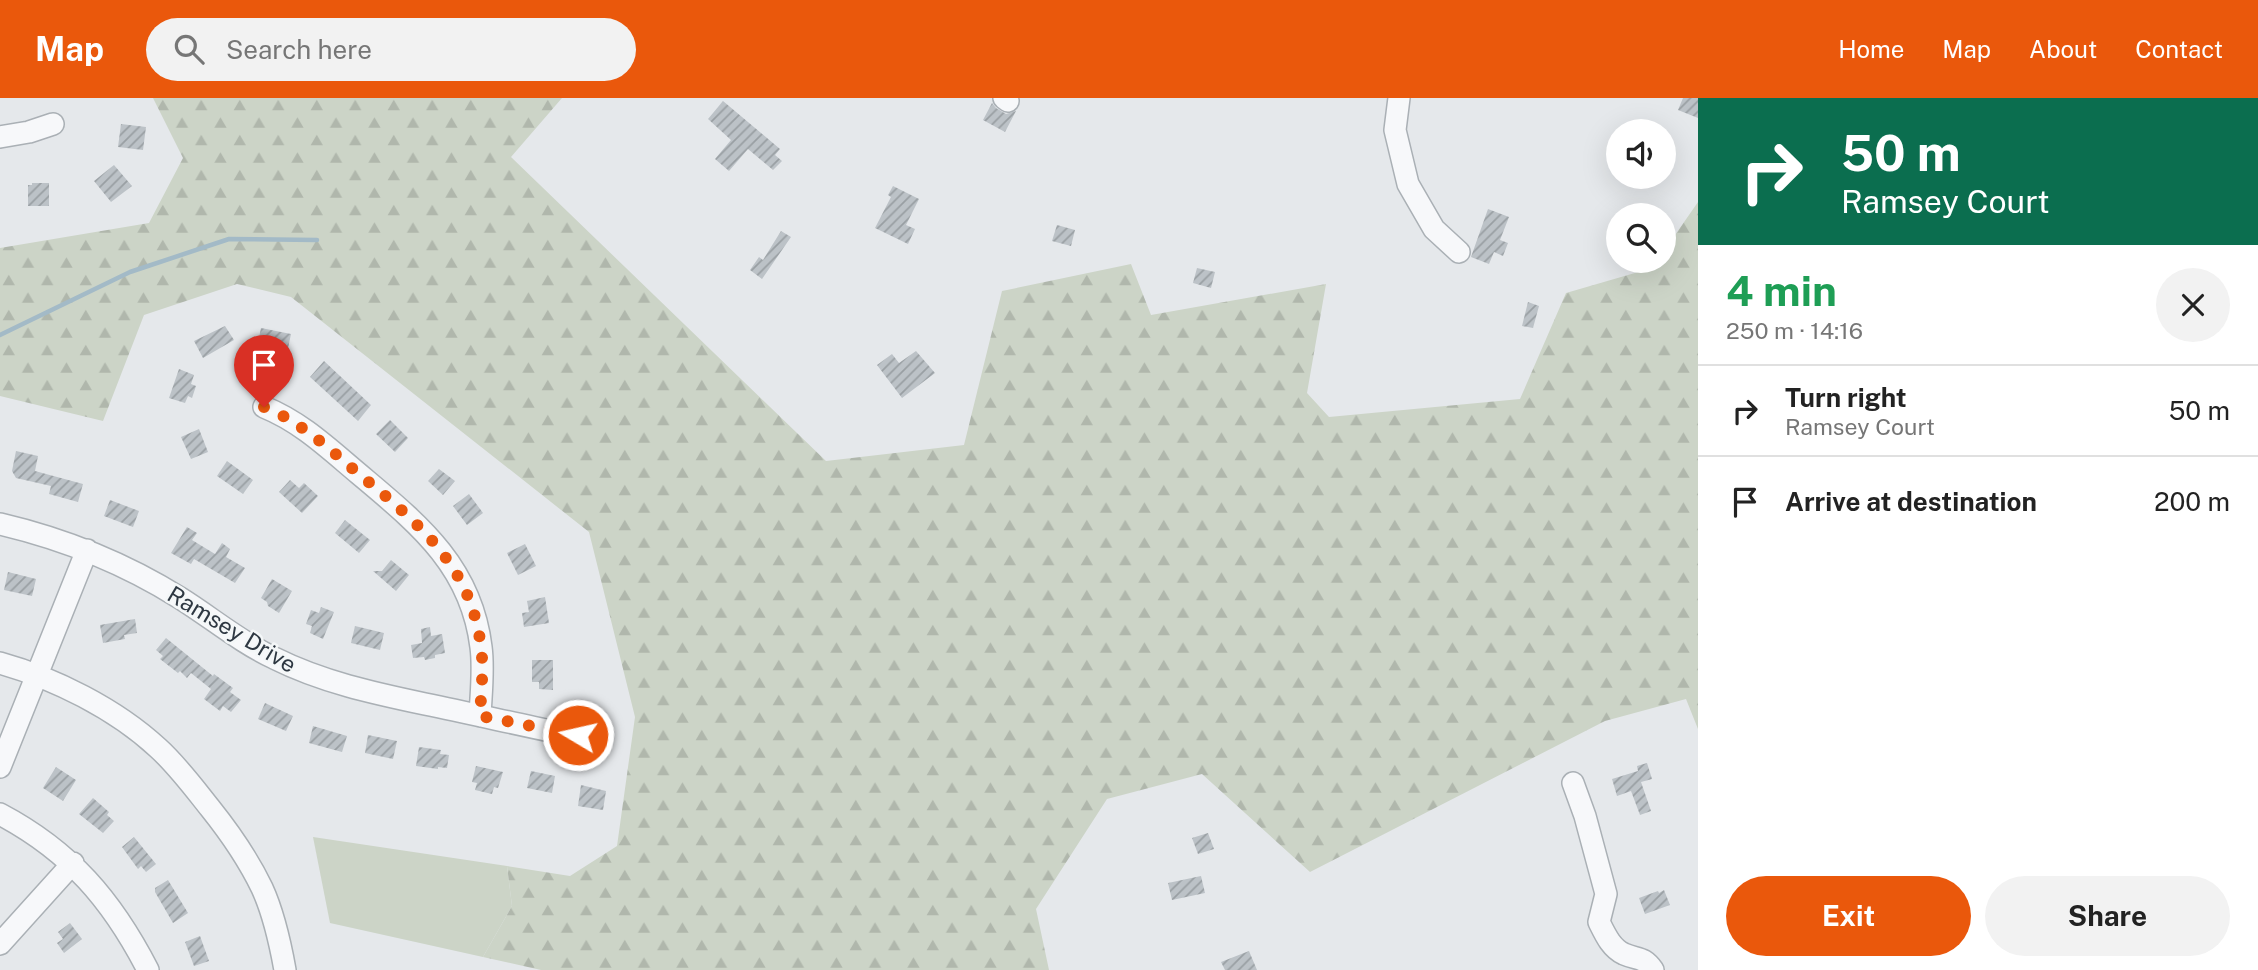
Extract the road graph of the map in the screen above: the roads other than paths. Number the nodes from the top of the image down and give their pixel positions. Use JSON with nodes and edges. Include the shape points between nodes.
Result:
{"nodes":[{"id":1,"x":1399,"y":98,"type":"edge"},
{"id":2,"x":53,"y":124,"type":"dead end"},
{"id":3,"x":0,"y":137,"type":"edge"},
{"id":4,"x":1459,"y":252,"type":"dead end"},
{"id":5,"x":264,"y":407,"type":"dead end"},
{"id":6,"x":0,"y":524,"type":"edge"},
{"id":7,"x":87,"y":550,"type":"junction"},
{"id":8,"x":0,"y":663,"type":"edge"},
{"id":9,"x":36,"y":674,"type":"junction"},
{"id":10,"x":480,"y":716,"type":"junction"},
{"id":11,"x":595,"y":732,"type":"dead end"},
{"id":12,"x":0,"y":767,"type":"edge"},
{"id":13,"x":1573,"y":783,"type":"dead end"},
{"id":14,"x":0,"y":814,"type":"edge"},
{"id":15,"x":73,"y":863,"type":"junction"},
{"id":16,"x":0,"y":944,"type":"edge"},
{"id":17,"x":149,"y":970,"type":"edge"},
{"id":18,"x":285,"y":970,"type":"edge"},
{"id":19,"x":1653,"y":970,"type":"edge"}],
"edges":[{"from":1,"to":4,"type":"street","via":[[1395,131],[1408,184],[1434,229]]},
{"from":2,"to":3,"type":"street"},
{"from":5,"to":10,"type":"street","via":[[304,428],[404,512],[443,552],[470,599],[477,623],[482,658]]},
{"from":6,"to":7,"type":"street","name":"Ramsey Drive"},
{"from":7,"to":9,"type":"street"},
{"from":7,"to":10,"type":"street","name":"Ramsey Drive","via":[[148,578],[272,658],[312,676]]},
{"from":8,"to":9,"type":"street"},
{"from":9,"to":12,"type":"street"},
{"from":9,"to":18,"type":"street","via":[[102,708],[140,734],[192,785],[248,862],[277,933]]},
{"from":10,"to":11,"type":"street","name":"Ramsey Drive","via":[[555,732]]},
{"from":13,"to":19,"type":"street","via":[[1606,894],[1599,922],[1622,953],[1646,960]]},
{"from":14,"to":15,"type":"street"},
{"from":15,"to":16,"type":"street"},
{"from":15,"to":17,"type":"street","via":[[114,911]]}]}
